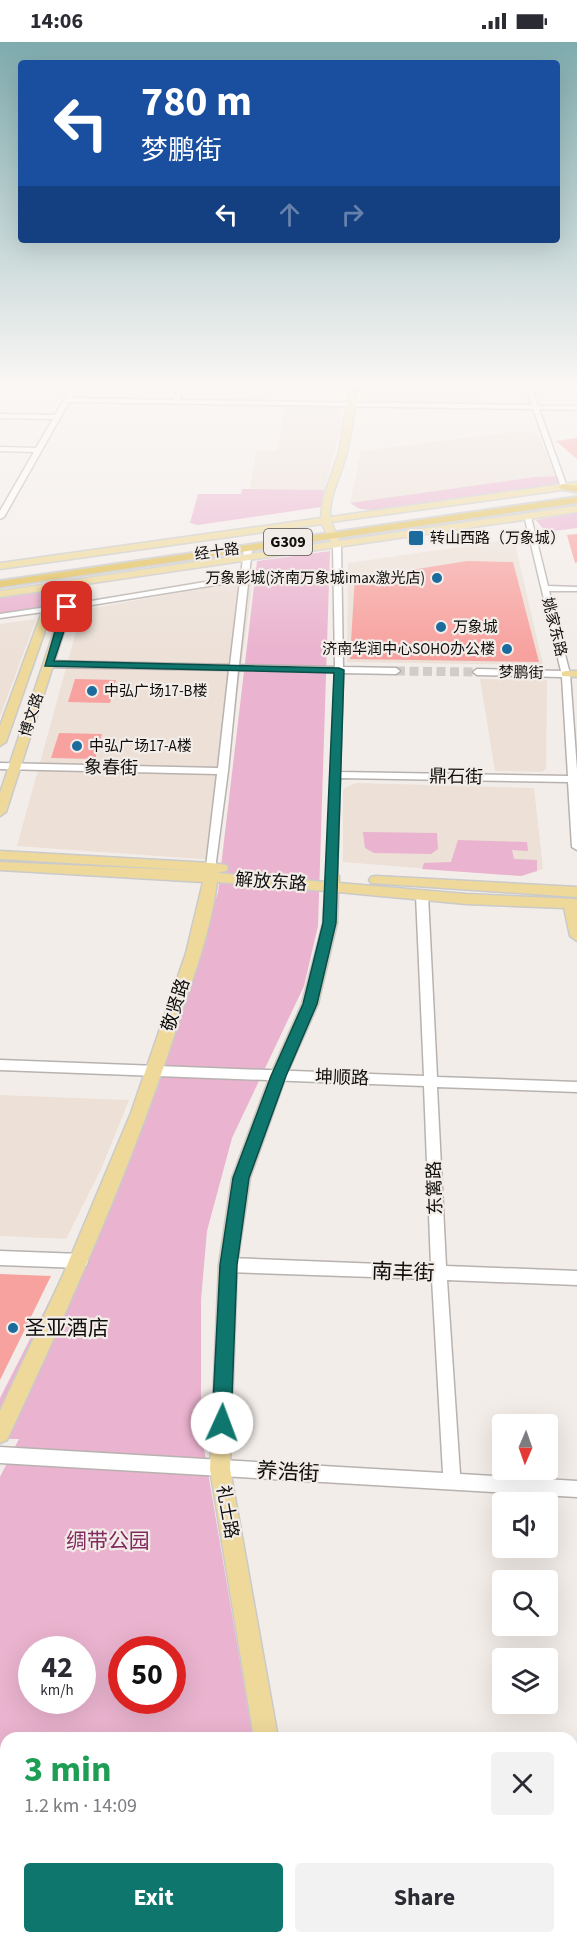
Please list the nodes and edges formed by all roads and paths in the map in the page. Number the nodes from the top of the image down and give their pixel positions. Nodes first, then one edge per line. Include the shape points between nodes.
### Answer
1 (25, 475) edge
2 (335, 475) edge
3 (341, 475) edge
4 (559, 475) edge
5 (564, 487) junction
6 (577, 489) edge
7 (577, 500) edge
8 (335, 504) junction
9 (577, 509) edge
10 (364, 514) junction
11 (0, 517) edge
12 (527, 517) junction
13 (335, 531) junction
14 (248, 553) junction
15 (0, 566) edge
16 (0, 575) edge
17 (245, 578) junction
18 (75, 583) junction
19 (0, 584) edge
20 (56, 586) junction
21 (544, 588) junction
22 (577, 589) edge
23 (0, 594) edge
24 (67, 607) junction
25 (47, 609) junction
26 (0, 616) edge
27 (48, 664) junction
28 (234, 669) junction
29 (339, 670) junction
30 (396, 671) tunnel mouth
31 (477, 672) tunnel mouth
32 (571, 674) edge
33 (0, 742) edge
34 (0, 766) edge
35 (15, 766) junction
36 (222, 771) junction
37 (336, 775) junction
38 (575, 779) edge
39 (0, 812) edge
40 (577, 847) edge
41 (0, 855) edge
42 (0, 866) edge
43 (211, 872) junction
44 (332, 881) junction
45 (422, 894) junction
46 (575, 899) edge
47 (577, 936) edge
48 (0, 1065) edge
49 (156, 1071) junction
50 (279, 1076) junction
51 (431, 1081) junction
52 (577, 1087) edge
53 (0, 1258) edge
54 (81, 1261) junction
55 (228, 1265) junction
56 (439, 1273) junction
57 (577, 1278) edge
58 (0, 1433) edge
59 (0, 1455) edge
60 (220, 1468) junction
61 (452, 1482) junction
62 (577, 1489) edge
63 (265, 1732) edge

1 - 11 street
2 - 13 main road via 329,491
3 - 8 main road
4 - 5 street
5 - 6 highway
5 - 10 main road, 经十路
6 - 13 highway, 经十路 / G309
7 - 13 highway, 经十路 / G309
8 - 10 main road via 344,513
8 - 13 main road
9 - 12 main road
10 - 13 main road, 经十路
12 - 13 main road
12 - 21 street, 姚家东路
13 - 14 highway, 经十路 / G309
13 - 15 main road, 经十路
13 - 16 highway, 经十路 / G309
13 - 29 street, 礼士路
14 - 17 street, 敬贤路
14 - 18 main road, 经十路
14 - 19 highway, 经十路 / G309
17 - 24 street
17 - 28 street, 敬贤路
18 - 20 main road, 经十路
18 - 24 main road, 博文路
20 - 23 main road, 经十路
20 - 25 main road, 博文路
21 - 22 street
21 - 32 street, 姚家东路
24 - 27 main road, 博文路
25 - 26 street
25 - 33 main road, 博文路
27 - 28 street
27 - 35 main road, 博文路
28 - 29 street
28 - 36 street, 敬贤路
29 - 30 street
29 - 37 street, 礼士路
31 - 32 street, 梦鹏街
32 - 38 street, 姚家东路
34 - 35 street, 象春街
35 - 36 street, 象春街
35 - 39 main road, 博文路
36 - 43 street, 敬贤路
37 - 38 street, 鼎石街
37 - 44 street, 礼士路
38 - 40 street, 姚家东路
41 - 43 main road, 解放东路
42 - 43 main road, 解放东路
43 - 44 main road, 解放东路
43 - 49 main road, 敬贤路 via 208,902
44 - 45 main road, 解放东路
44 - 46 main road, 解放东路
44 - 50 main road, 礼士路 via 330,923 310,1004
45 - 46 main road, 解放东路
45 - 51 street, 东篱路
46 - 47 main road
48 - 49 street, 坤顺路
49 - 50 street, 坤顺路
49 - 54 main road, 敬贤路
50 - 51 street, 坤顺路
50 - 55 main road, 礼士路 via 241,1178
51 - 52 street, 坤顺路
51 - 56 street, 东篱路
53 - 54 street
54 - 58 main road, 敬贤路
55 - 56 street, 南丰街
55 - 60 main road, 礼士路
56 - 57 street, 南丰街
56 - 61 street, 东篱路
59 - 60 street, 养浩街
60 - 61 street, 养浩街
60 - 63 main road, 礼士路
61 - 62 street, 养浩街

